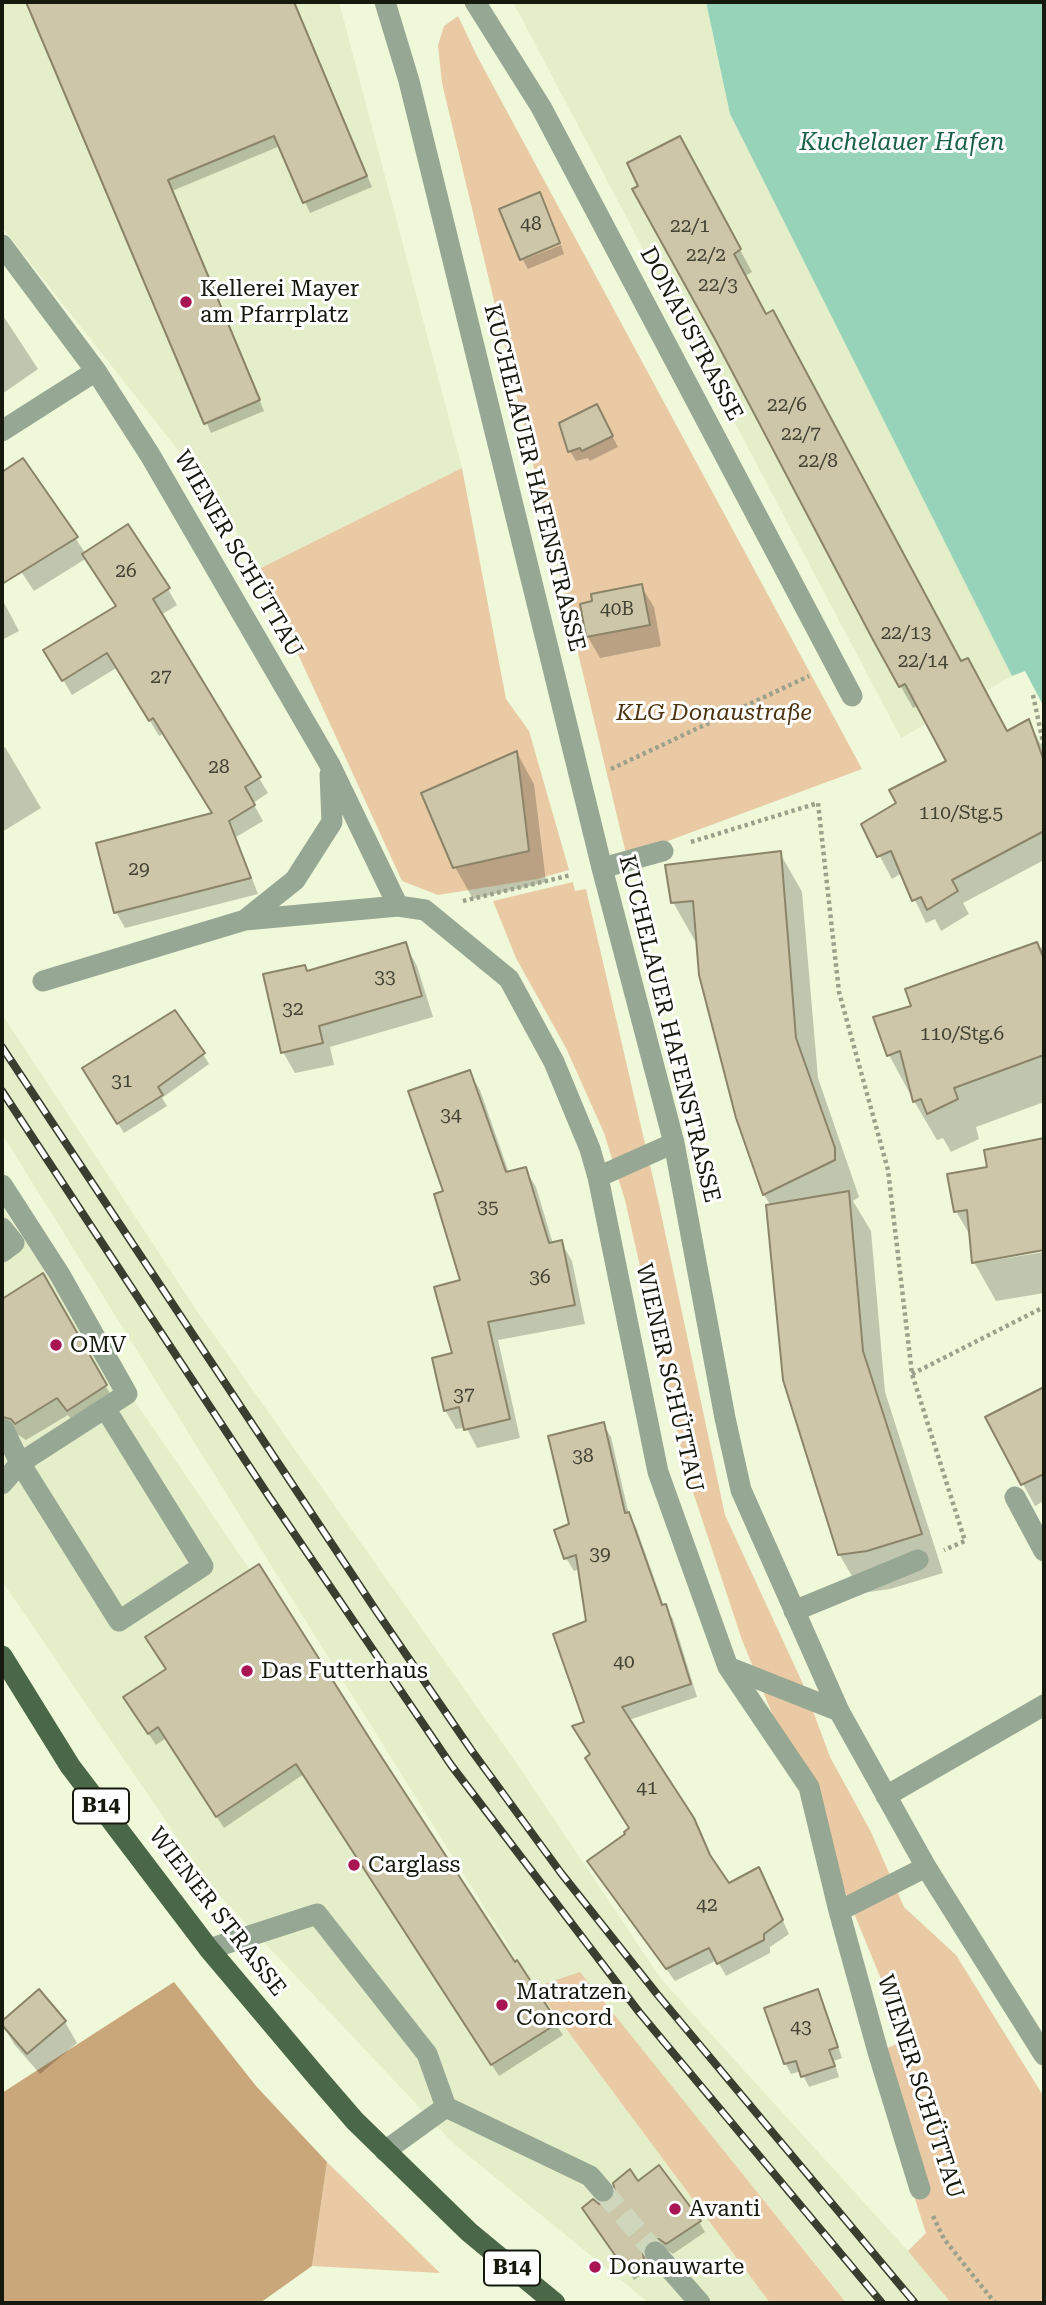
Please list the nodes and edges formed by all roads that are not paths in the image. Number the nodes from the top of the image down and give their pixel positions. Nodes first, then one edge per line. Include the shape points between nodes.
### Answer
1 (385, 2) edge
2 (475, 2) edge
3 (2, 244) edge
4 (96, 371) junction
5 (2, 431) edge
6 (852, 696) dead end
7 (330, 765) junction
8 (663, 851) road end
9 (603, 868) junction
10 (398, 906) junction
11 (245, 920) junction
12 (43, 981) dead end
13 (674, 1143) junction
14 (598, 1177) junction
15 (2, 1185) edge
16 (2, 1228) edge
17 (2, 1252) edge
18 (105, 1408) junction
19 (4, 1430) dead end
20 (20, 1463) junction
21 (2, 1483) edge
22 (1014, 1497) dead end
23 (1044, 1551) edge
24 (918, 1560) road end
25 (794, 1611) junction
26 (2, 1657) edge
27 (728, 1667) junction
28 (1044, 1705) edge
29 (839, 1711) junction
30 (886, 1796) junction
31 (926, 1867) junction
32 (839, 1911) junction
33 (209, 1949) junction
34 (1044, 2055) edge
35 (446, 2107) junction
36 (385, 2151) junction
37 (920, 2189) road end
38 (603, 2191) tunnel mouth
39 (655, 2252) tunnel mouth
40 (555, 2303) edge
41 (700, 2303) edge

1 - 9 street, KUCHELAUER HAFENSTRASSE via 409,81
2 - 6 street, DONAUSTRASSE via 541,107
3 - 4 street, WIENER SCHÜTTAU
4 - 5 street
4 - 7 street, WIENER SCHÜTTAU via 150,455
7 - 10 street, WIENER SCHÜTTAU
7 - 11 street, WIENER SCHÜTTAU via 332,821 295,880
8 - 9 street
9 - 13 street, KUCHELAUER HAFENSTRASSE
10 - 11 street, WIENER SCHÜTTAU
10 - 14 street, WIENER SCHÜTTAU via 425,910 509,979 555,1062
11 - 12 street, WIENER SCHÜTTAU
13 - 14 street
13 - 25 street, KUCHELAUER HAFENSTRASSE via 741,1490
14 - 27 street, WIENER SCHÜTTAU via 658,1472
15 - 18 street via 60,1275 127,1394
16 - 17 street via 14,1243
18 - 20 street
18 - 20 street via 203,1566 130,1614 119,1621
19 - 20 street
20 - 21 street
22 - 23 street
24 - 25 street
25 - 29 street, KUCHELAUER HAFENSTRASSE
26 - 33 main road, WIENER STRASSE / B14 via 71,1766
27 - 29 street
27 - 32 street, WIENER SCHÜTTAU via 809,1787
28 - 30 street
29 - 30 street, KUCHELAUER HAFENSTRASSE
30 - 31 street, KUCHELAUER HAFENSTRASSE
31 - 32 street
31 - 34 street, KUCHELAUER HAFENSTRASSE
32 - 37 street, WIENER SCHÜTTAU
33 - 35 street via 317,1914 427,2054
33 - 36 main road, WIENER STRASSE / B14
35 - 36 street
35 - 38 street via 590,2176
36 - 40 main road, B14 via 470,2232
39 - 41 street

